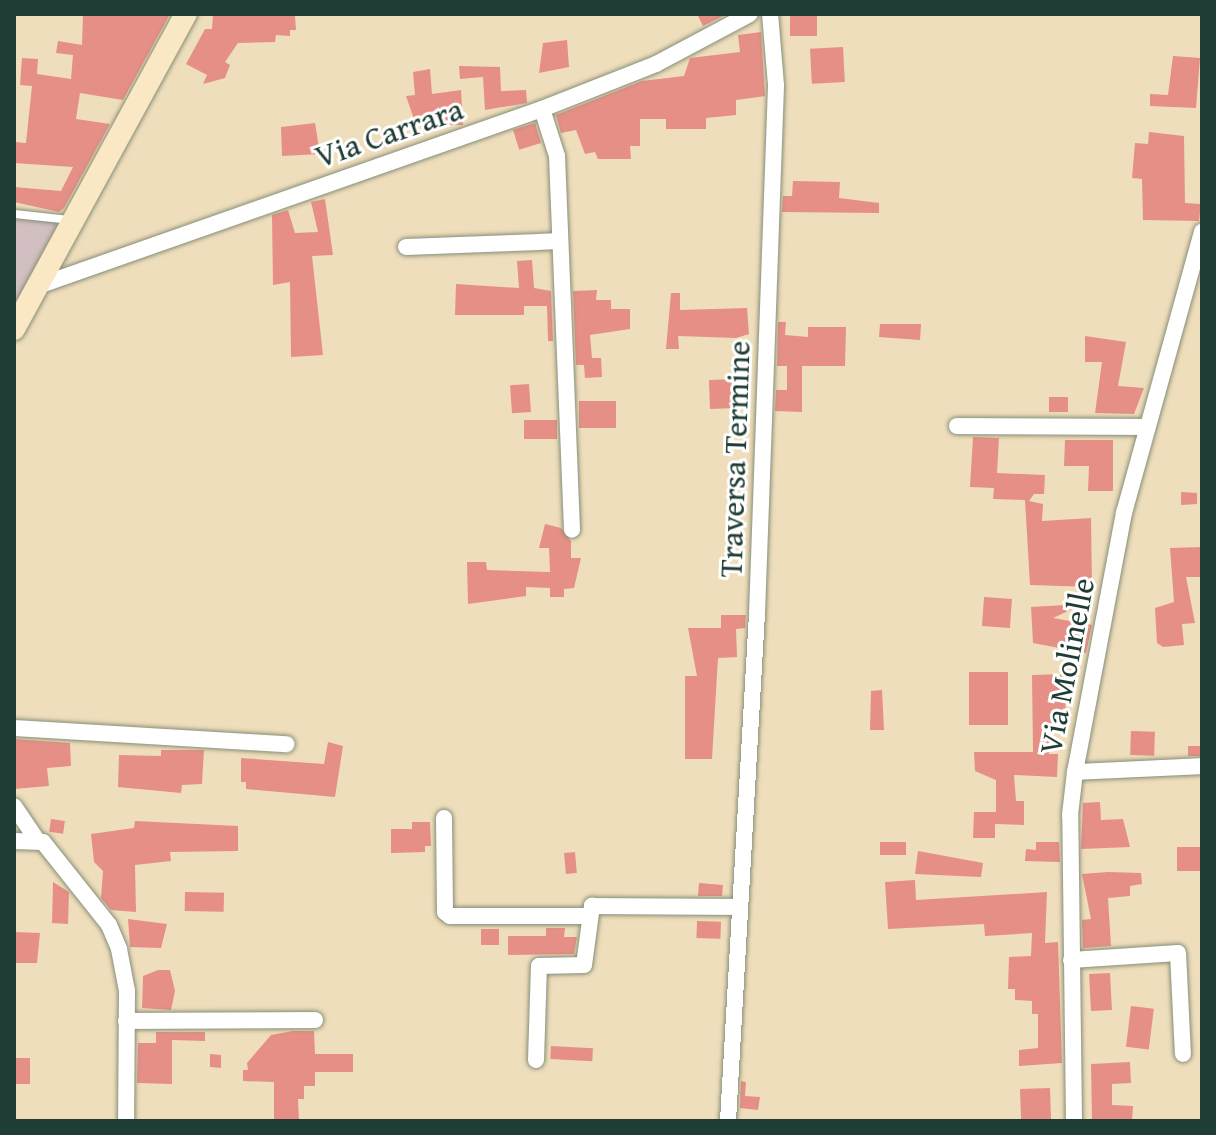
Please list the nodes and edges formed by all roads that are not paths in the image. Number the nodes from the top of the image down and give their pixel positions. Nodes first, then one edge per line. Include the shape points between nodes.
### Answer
1 (186, 14) edge
2 (750, 14) edge
3 (770, 14) edge
4 (542, 109) junction
5 (14, 214) edge
6 (71, 220) junction
7 (1202, 232) edge
8 (560, 241) junction
9 (406, 247) dead end
10 (38, 286) junction
11 (14, 329) edge
12 (957, 426) dead end
13 (1146, 427) junction
14 (572, 530) dead end
15 (14, 728) edge
16 (287, 744) dead end
17 (1202, 766) edge
18 (1075, 772) junction
19 (14, 806) edge
20 (444, 818) dead end
21 (37, 840) junction
22 (14, 841) edge
23 (740, 907) junction
24 (588, 916) junction
25 (1071, 960) junction
26 (315, 1020) dead end
27 (126, 1021) junction
28 (1183, 1054) dead end
29 (536, 1060) dead end
30 (126, 1121) edge
31 (728, 1121) edge
32 (1074, 1121) edge

1 - 6 street
2 - 4 street, Via Carrara via 656,64
3 - 23 street, Traversa Termine via 776,85 757,614
4 - 8 street via 557,156
4 - 10 street, Via Carrara
5 - 6 lane
6 - 10 street
7 - 13 street, Via Molinelle
8 - 9 street
8 - 14 street
10 - 11 street
12 - 13 street
13 - 18 street, Via Molinelle
15 - 16 street
17 - 18 street
18 - 25 street, Via Molinelle
19 - 21 street
20 - 24 street via 450,916
21 - 22 street
21 - 27 street via 58,858 109,925 127,991
23 - 24 street via 592,906
23 - 31 street, Traversa Termine
24 - 29 street via 584,965 539,966
25 - 28 street via 1178,953
25 - 32 street, Via Molinelle
26 - 27 street
27 - 30 street

